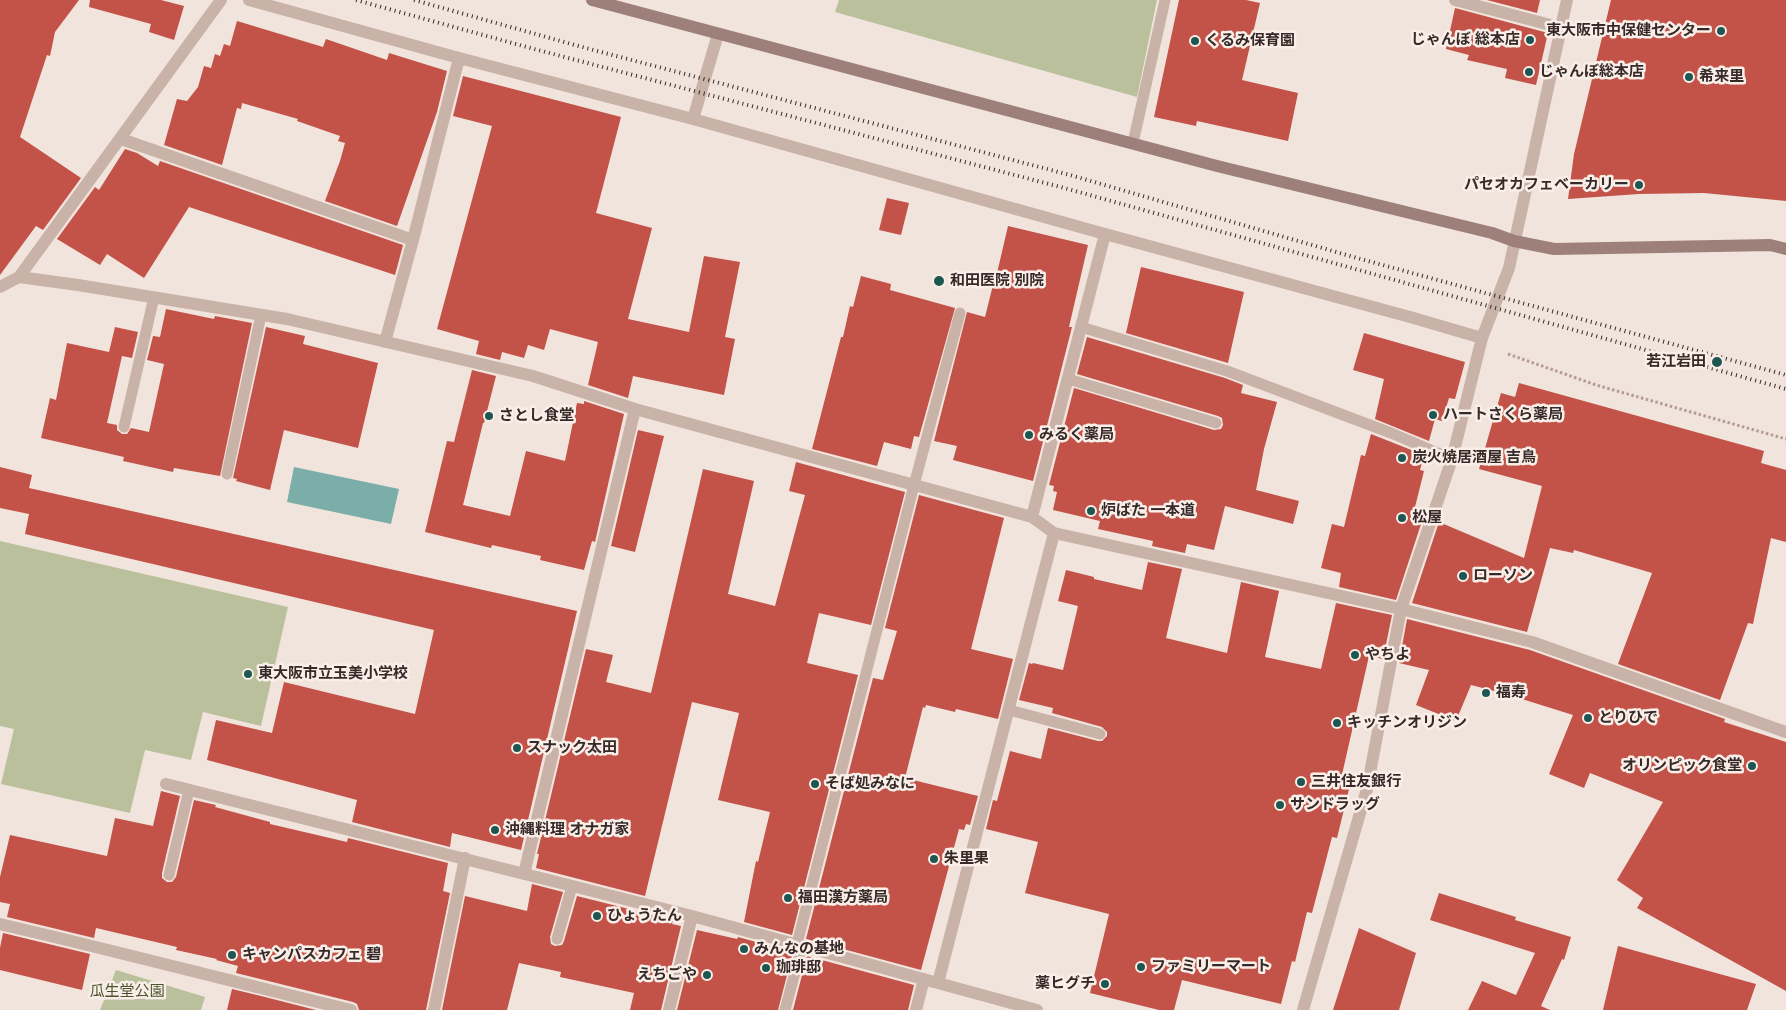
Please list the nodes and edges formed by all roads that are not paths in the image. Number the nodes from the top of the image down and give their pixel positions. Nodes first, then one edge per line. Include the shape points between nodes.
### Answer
1 (221, 0) edge
2 (248, 0) edge
3 (592, 0) edge
4 (1165, 0) edge
5 (1455, 0) edge
6 (1567, 0) edge
7 (1562, 28) junction
8 (718, 34) junction
9 (459, 58) junction
10 (694, 119) junction
11 (121, 139) junction
12 (1133, 143) junction
13 (1105, 234) junction
14 (413, 240) junction
15 (1514, 241) junction
16 (1786, 249) edge
17 (19, 278) junction
18 (0, 287) edge
19 (154, 297) junction
20 (960, 313) dead end
21 (261, 315) junction
22 (1082, 327) junction
23 (1482, 338) junction
24 (385, 342) junction
25 (1068, 379) junction
26 (635, 410) junction
27 (1216, 423) dead end
28 (124, 427) dead end
29 (1452, 459) junction
30 (227, 474) dead end
31 (914, 485) junction
32 (1032, 517) junction
33 (1054, 533) junction
34 (1401, 609) junction
35 (1009, 710) junction
36 (1786, 732) edge
37 (1100, 734) dead end
38 (166, 784) dead end
39 (189, 790) junction
40 (465, 858) junction
41 (524, 874) junction
42 (169, 875) dead end
43 (572, 886) junction
44 (692, 916) junction
45 (0, 924) edge
46 (558, 939) dead end
47 (800, 945) junction
48 (924, 980) junction
49 (938, 983) junction
50 (350, 1010) edge
51 (434, 1010) edge
52 (669, 1010) edge
53 (785, 1010) edge
54 (916, 1010) edge
55 (1037, 1010) edge
56 (1304, 1010) edge

1 - 11 street
2 - 9 street
3 - 8 street
4 - 12 lane
5 - 7 street
6 - 7 street
7 - 15 street
8 - 10 street
8 - 12 street
9 - 10 street
9 - 14 street
10 - 13 street
11 - 14 street
11 - 17 street
12 - 15 street
13 - 22 street
13 - 23 street
14 - 24 street
15 - 16 street via 1554,249 1770,245
15 - 23 street via 1509,268
17 - 18 street
17 - 19 street
19 - 21 street
19 - 28 lane
20 - 31 lane
21 - 24 street
21 - 30 lane
22 - 25 street
22 - 29 lane via 1227,371
23 - 29 street
24 - 26 street via 533,376
25 - 27 lane
25 - 32 street
26 - 31 street
26 - 41 street
29 - 34 street
31 - 32 street
31 - 47 lane
32 - 33 street
33 - 34 street
33 - 35 street
34 - 36 street via 1532,642
34 - 56 street via 1367,789
35 - 37 lane
35 - 49 street
38 - 39 street
39 - 40 street
39 - 42 lane
40 - 41 street
40 - 51 street
41 - 43 street
43 - 44 street
43 - 46 lane
44 - 47 street
44 - 52 street
45 - 50 street
47 - 48 street
47 - 53 lane
48 - 49 street
48 - 54 street
49 - 55 street

